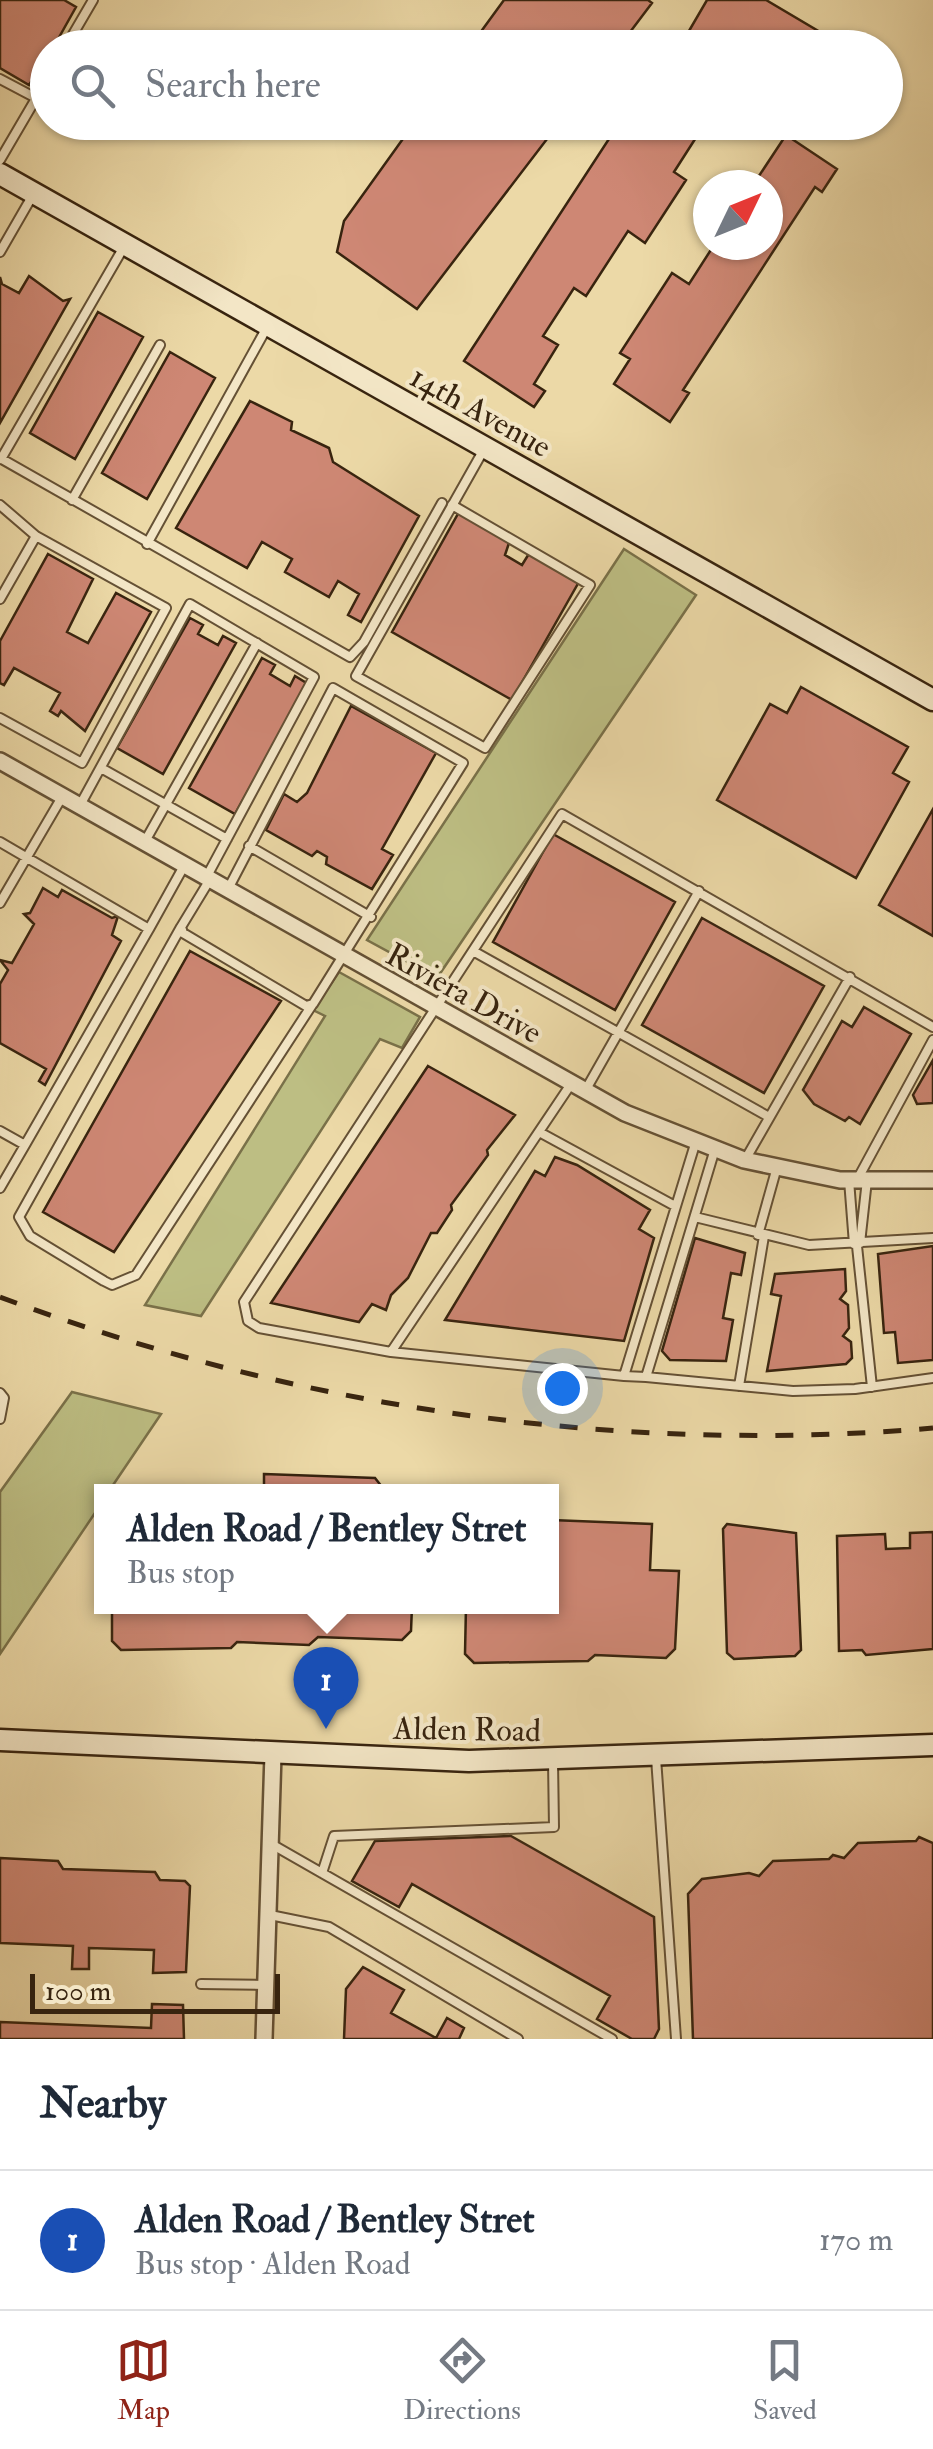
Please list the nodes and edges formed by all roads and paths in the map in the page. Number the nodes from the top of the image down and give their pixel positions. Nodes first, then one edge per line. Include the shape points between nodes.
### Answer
1 (90, 1) edge
2 (75, 30) edge
3 (0, 79) edge
4 (30, 95) edge
5 (30, 108) edge
6 (0, 160) edge
7 (0, 174) edge
8 (34, 194) junction
9 (125, 244) junction
10 (0, 252) edge
11 (268, 325) junction
12 (160, 345) dead end
13 (486, 448) junction
14 (1, 459) edge
15 (72, 500) junction
16 (447, 504) junction
17 (0, 505) edge
18 (36, 536) junction
19 (147, 544) junction
20 (0, 598) edge
21 (257, 643) junction
22 (933, 700) edge
23 (0, 718) edge
24 (0, 762) edge
25 (101, 768) junction
26 (62, 797) junction
27 (166, 806) junction
28 (79, 807) junction
29 (227, 839) junction
30 (0, 842) edge
31 (144, 844) junction
32 (248, 846) junction
33 (27, 857) junction
34 (184, 866) junction
35 (207, 880) junction
36 (699, 890) junction
37 (226, 891) junction
38 (0, 903) edge
39 (371, 917) junction
40 (181, 927) junction
41 (148, 929) junction
42 (473, 951) junction
43 (343, 957) junction
44 (850, 977) junction
45 (312, 1004) junction
46 (435, 1010) junction
47 (933, 1027) edge
48 (618, 1033) junction
49 (933, 1040) edge
50 (578, 1088) junction
51 (769, 1118) junction
52 (0, 1131) edge
53 (541, 1134) junction
54 (696, 1141) junction
55 (25, 1146) junction
56 (715, 1149) junction
57 (744, 1160) junction
58 (777, 1167) junction
59 (858, 1180) junction
60 (933, 1180) edge
61 (0, 1188) edge
62 (675, 1206) junction
63 (695, 1217) junction
64 (761, 1236) junction
65 (933, 1238) edge
66 (857, 1244) junction
67 (391, 1352) junction
68 (624, 1376) junction
69 (646, 1377) junction
70 (933, 1378) edge
71 (739, 1386) junction
72 (872, 1387) junction
73 (0, 1394) edge
74 (0, 1420) edge
75 (0, 1740) edge
76 (933, 1745) edge
77 (273, 1754) junction
78 (656, 1758) junction
79 (553, 1760) junction
80 (270, 1844) junction
81 (322, 1874) junction
82 (268, 1915) junction
83 (201, 1984) dead end
84 (266, 1985) junction
85 (264, 2039) edge
86 (518, 2039) edge
87 (612, 2039) edge
88 (676, 2039) edge

1 - 2 lane
3 - 4 lane
5 - 6 lane
7 - 8 main road, 14th Avenue
8 - 9 main road, 14th Avenue
8 - 10 lane
9 - 11 main road, 14th Avenue
9 - 14 lane
11 - 13 main road, 14th Avenue
11 - 19 lane
12 - 15 lane
13 - 16 lane
13 - 22 main road, 14th Avenue
14 - 15 lane
15 - 19 lane
16 - 16 lane via 356,676 485,748 590,584
16 - 19 lane via 350,657
17 - 18 lane
18 - 20 lane
18 - 23 lane via 166,608 82,764
21 - 25 lane via 190,604
21 - 27 lane
21 - 29 lane via 314,677
24 - 26 street, Riviera Drive
25 - 27 lane
25 - 28 lane
26 - 28 street, Riviera Drive
26 - 33 lane
27 - 29 lane
27 - 31 lane
28 - 31 street, Riviera Drive
29 - 35 lane
30 - 33 lane
31 - 34 street, Riviera Drive
32 - 37 lane
32 - 39 lane
32 - 39 lane via 333,688 463,763
33 - 38 lane
33 - 41 lane
34 - 35 street, Riviera Drive
34 - 41 lane
35 - 37 street, Riviera Drive
35 - 40 lane
36 - 42 lane via 562,814
36 - 44 lane
36 - 48 lane
37 - 43 street, Riviera Drive
39 - 43 lane
40 - 45 lane via 188,939
40 - 45 lane via 19,1217 30,1236 104,1281 112,1285 136,1275
41 - 55 lane
42 - 46 lane
42 - 48 lane
43 - 45 lane
43 - 46 street, Riviera Drive
44 - 47 lane
44 - 51 lane
46 - 50 street, Riviera Drive
46 - 67 lane via 244,1302 243,1312 258,1328
48 - 50 lane
48 - 51 lane
49 - 59 lane
50 - 53 lane
50 - 54 street, Riviera Drive
51 - 57 lane
52 - 55 lane
53 - 62 lane
53 - 67 lane
54 - 56 street, Riviera Drive
54 - 62 lane
55 - 61 lane
56 - 57 street, Riviera Drive
56 - 63 lane
57 - 58 street, Riviera Drive
58 - 59 street, Riviera Drive
58 - 64 lane
59 - 60 street, Riviera Drive
59 - 66 lane
59 - 66 lane
62 - 68 lane
63 - 64 lane
63 - 69 lane
64 - 66 lane
64 - 71 lane
65 - 66 lane
66 - 72 lane
67 - 68 lane
68 - 69 lane
69 - 71 lane
70 - 72 lane
71 - 72 lane
73 - 74 lane
75 - 77 main road, Alden Road
76 - 78 main road, Alden Road
77 - 79 main road, Alden Road
77 - 80 street
78 - 79 main road, Alden Road
78 - 88 lane
79 - 81 lane via 554,1827 334,1836
80 - 81 lane
80 - 82 street
81 - 87 lane
82 - 84 street
82 - 86 lane via 330,1927
83 - 84 lane
84 - 85 street

